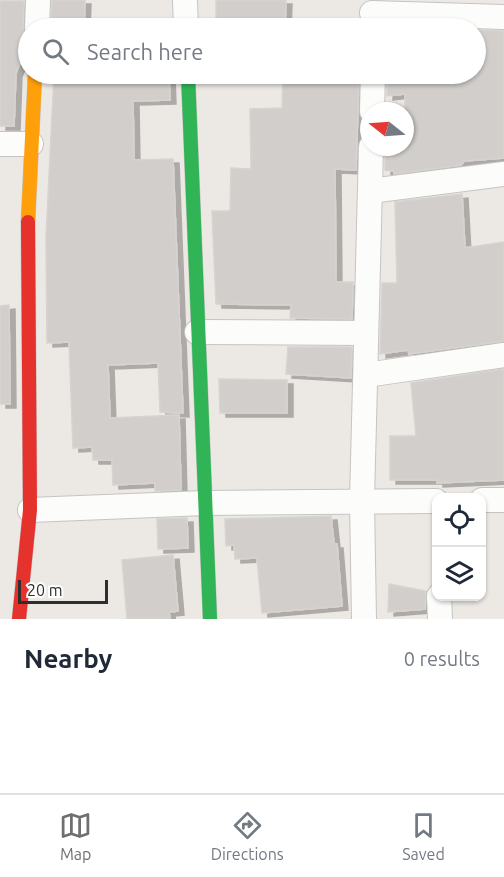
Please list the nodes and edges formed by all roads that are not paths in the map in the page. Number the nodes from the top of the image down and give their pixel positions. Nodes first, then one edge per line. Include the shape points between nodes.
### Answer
1 (38, 0) edge
2 (185, 0) edge
3 (372, 14) edge
4 (504, 17) edge
5 (37, 18) edge
6 (186, 18) edge
7 (35, 84) edge
8 (188, 84) edge
9 (372, 84) edge
10 (372, 102) edge
11 (0, 144) edge
12 (32, 144) junction
13 (371, 156) edge
14 (504, 174) edge
15 (369, 191) junction
16 (197, 332) junction
17 (366, 333) junction
18 (504, 355) edge
19 (366, 375) junction
20 (486, 500) edge
21 (504, 500) edge
22 (362, 501) junction
23 (432, 501) edge
24 (205, 503) junction
25 (30, 510) junction
26 (439, 601) edge
27 (19, 619) edge
28 (210, 619) edge
29 (364, 619) edge
30 (440, 619) edge

1 - 5 street
2 - 6 street
3 - 4 street
7 - 12 street
8 - 16 street
9 - 10 street
11 - 12 street
12 - 25 street via 27,238
13 - 15 street
14 - 15 street
15 - 17 street
16 - 17 street
16 - 24 street
17 - 19 street
18 - 19 street
19 - 22 street
20 - 21 street
22 - 23 street
22 - 24 street
22 - 29 street
24 - 25 street
24 - 28 street
25 - 27 street
26 - 30 street

